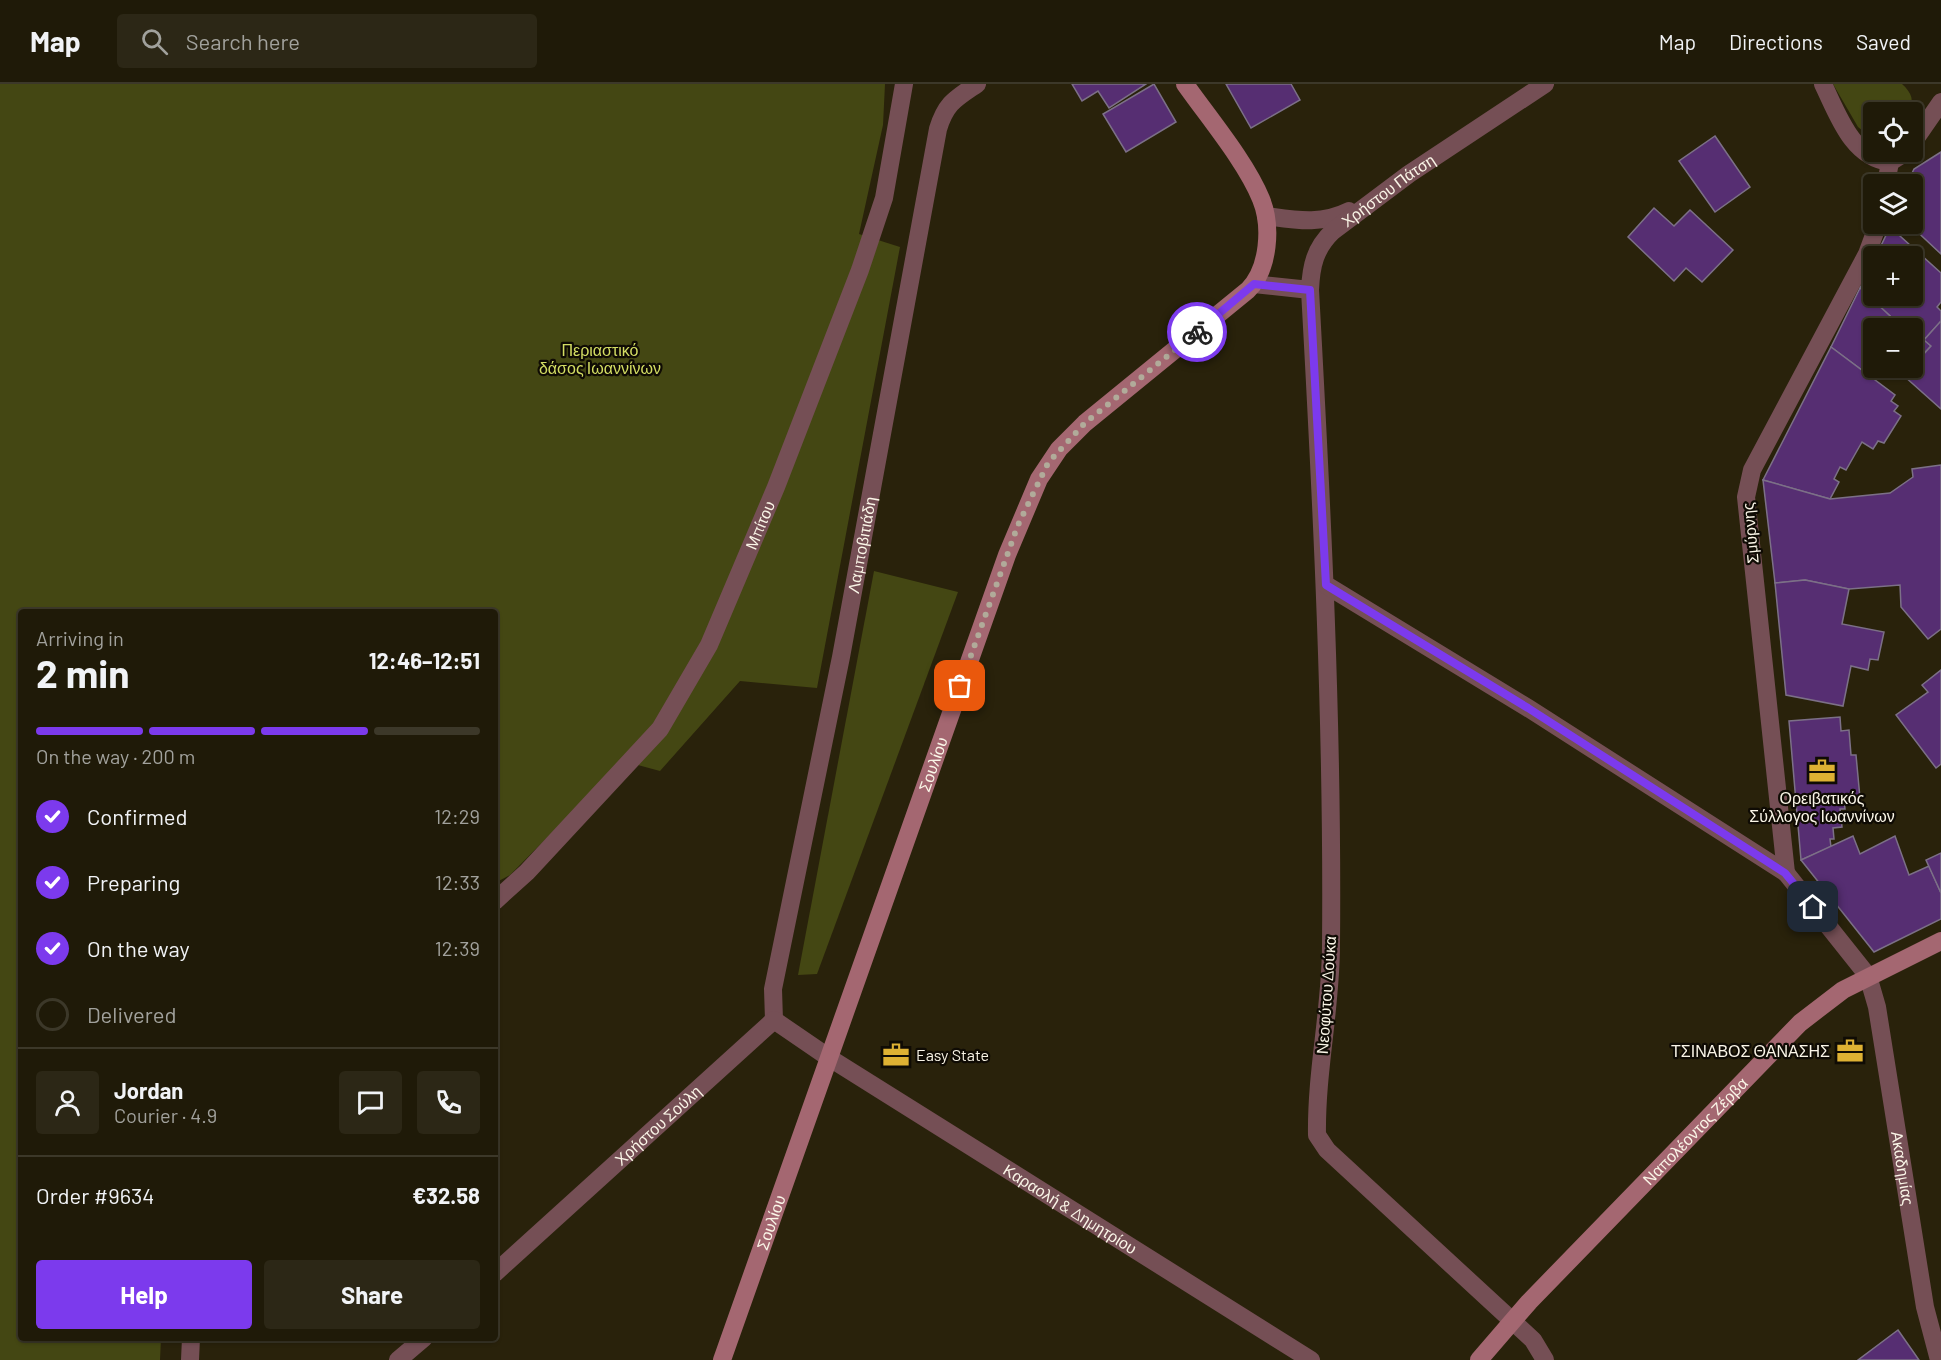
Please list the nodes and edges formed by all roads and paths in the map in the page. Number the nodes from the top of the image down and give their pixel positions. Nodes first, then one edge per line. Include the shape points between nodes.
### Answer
1 (904, 84) edge
2 (977, 84) edge
3 (1185, 84) edge
4 (1545, 84) edge
5 (1823, 84) edge
6 (1941, 102) edge
7 (1923, 128) edge
8 (1863, 151) edge
9 (1890, 162) edge
10 (1409, 174) junction
11 (1888, 174) edge
12 (1266, 216) junction
13 (1874, 234) edge
14 (1254, 284) junction
15 (1310, 290) junction
16 (1326, 585) junction
17 (1785, 873) junction
18 (498, 898) edge
19 (1941, 941) edge
20 (1868, 976) junction
21 (774, 1020) junction
22 (828, 1057) junction
23 (498, 1270) edge
24 (1511, 1322) junction
25 (191, 1341) edge
26 (419, 1347) edge
27 (190, 1360) edge
28 (398, 1360) edge
29 (722, 1360) edge
30 (1311, 1360) edge
31 (1479, 1360) edge
32 (1545, 1360) edge
33 (1939, 1360) edge

1 - 18 street, Μπίτου via 886,188 860,270 785,465 708,645 660,729 527,873
2 - 21 street, Λαμποβιτιάδη via 950,103 938,129 844,645 773,989
3 - 12 main road via 1253,183
4 - 10 street, Χρήστου Πάτση
5 - 8 street
6 - 7 street
9 - 11 street
10 - 12 street via 1331,218 1311,222
10 - 15 street, Χρήστου Πάτση via 1328,236 1314,259
12 - 14 main road via 1266,250
13 - 17 street, Σμύρνης via 1752,470 1746,497
14 - 15 street
14 - 22 main road, Σουλίου via 1078,429 1039,479 1007,555
15 - 16 street, Νεοφύτου Δούκα
16 - 17 street via 1528,708
16 - 24 street, Νεοφύτου Δούκα via 1331,949 1317,1135 1327,1150
17 - 20 street
19 - 20 main road, Ναπολέοντος Ζέρβα
20 - 24 main road, Ναπολέοντος Ζέρβα via 1800,1023
20 - 33 street, Ακαδημίας via 1877,1007 1925,1307
21 - 22 street
21 - 23 street, Χρήστου Σούλη
22 - 29 main road, Σουλίου
22 - 30 street, Καραολή & Δημητρίου
24 - 31 main road, Ναπολέοντος Ζέρβα
24 - 32 street via 1533,1340
25 - 27 street
26 - 28 street

